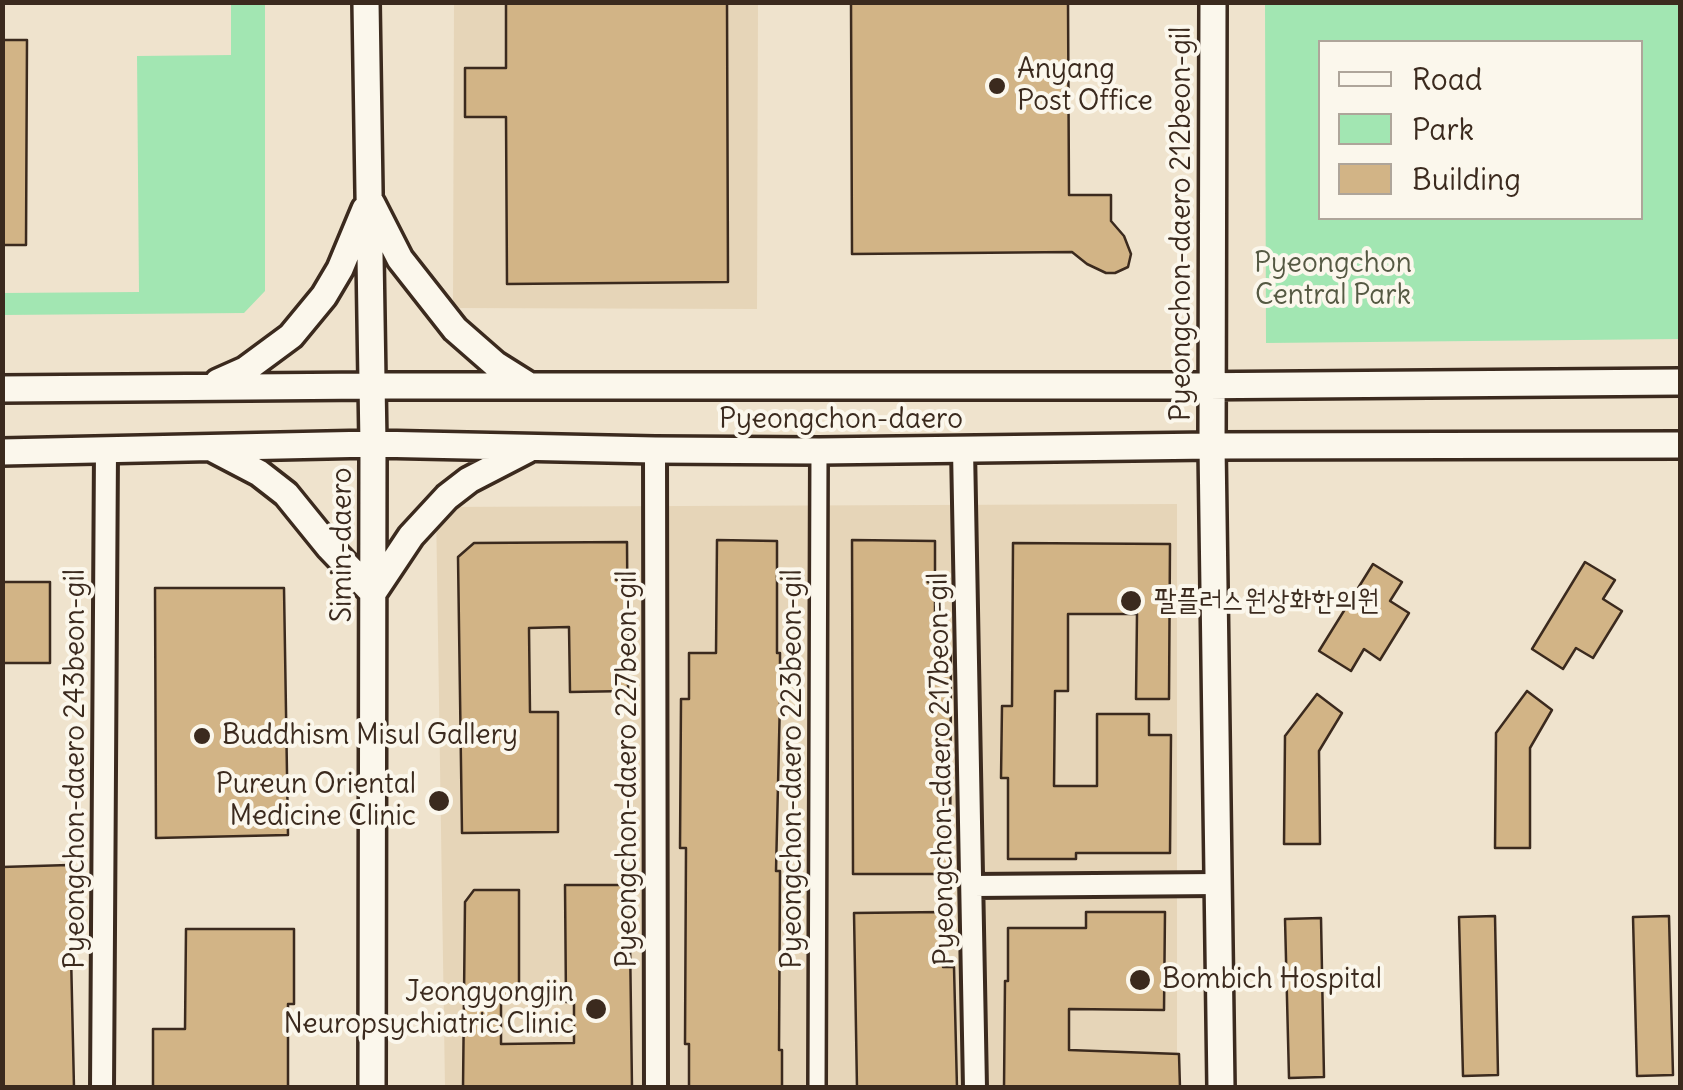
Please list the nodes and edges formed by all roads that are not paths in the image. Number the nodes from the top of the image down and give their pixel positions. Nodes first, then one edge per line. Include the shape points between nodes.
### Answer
1 (366, 2) edge
2 (1213, 2) edge
3 (369, 200) junction
4 (1680, 382) edge
5 (1212, 385) junction
6 (372, 386) junction
7 (530, 386) junction
8 (208, 387) junction
9 (2, 388) edge
10 (373, 444) junction
11 (1680, 445) edge
12 (1212, 446) junction
13 (211, 448) junction
14 (531, 448) junction
15 (106, 450) junction
16 (655, 450) junction
17 (963, 450) junction
18 (819, 451) junction
19 (2, 452) edge
20 (373, 593) junction
21 (1217, 884) junction
22 (973, 886) junction
23 (102, 1088) edge
24 (372, 1088) edge
25 (656, 1088) edge
26 (817, 1088) edge
27 (975, 1088) edge
28 (1221, 1088) edge

1 - 3 street, Simin-daero
2 - 5 street, Pyeongchon-daero 212beon-gil
3 - 6 street, Simin-daero
3 - 7 street via 400,259 455,329
3 - 8 street via 340,269 291,336 246,370
4 - 5 street, Pyeongchon-daero
5 - 7 street, Pyeongchon-daero
5 - 12 street, Pyeongchon-daero 212beon-gil
6 - 7 street, Pyeongchon-daero
6 - 8 street, Pyeongchon-daero
6 - 10 street, Simin-daero
8 - 9 street, Pyeongchon-daero
10 - 13 street, Pyeongchon-daero
10 - 14 street, Pyeongchon-daero
10 - 20 street, Simin-daero
11 - 12 street, Pyeongchon-daero
12 - 17 street, Pyeongchon-daero
12 - 21 street, Pyeongchon-daero 212beon-gil
13 - 15 street, Pyeongchon-daero
13 - 20 street via 260,472 286,494
14 - 16 street, Pyeongchon-daero
14 - 20 street via 447,497
15 - 19 street, Pyeongchon-daero
15 - 23 street, Pyeongchon-daero 243beon-gil
16 - 18 street, Pyeongchon-daero
16 - 25 street, Pyeongchon-daero 227beon-gil
17 - 18 street, Pyeongchon-daero
17 - 22 street, Pyeongchon-daero 217beon-gil
18 - 26 street, Pyeongchon-daero 223beon-gil
20 - 24 street, Simin-daero
21 - 22 street
21 - 28 street, Pyeongchon-daero 212beon-gil
22 - 27 street, Pyeongchon-daero 217beon-gil

